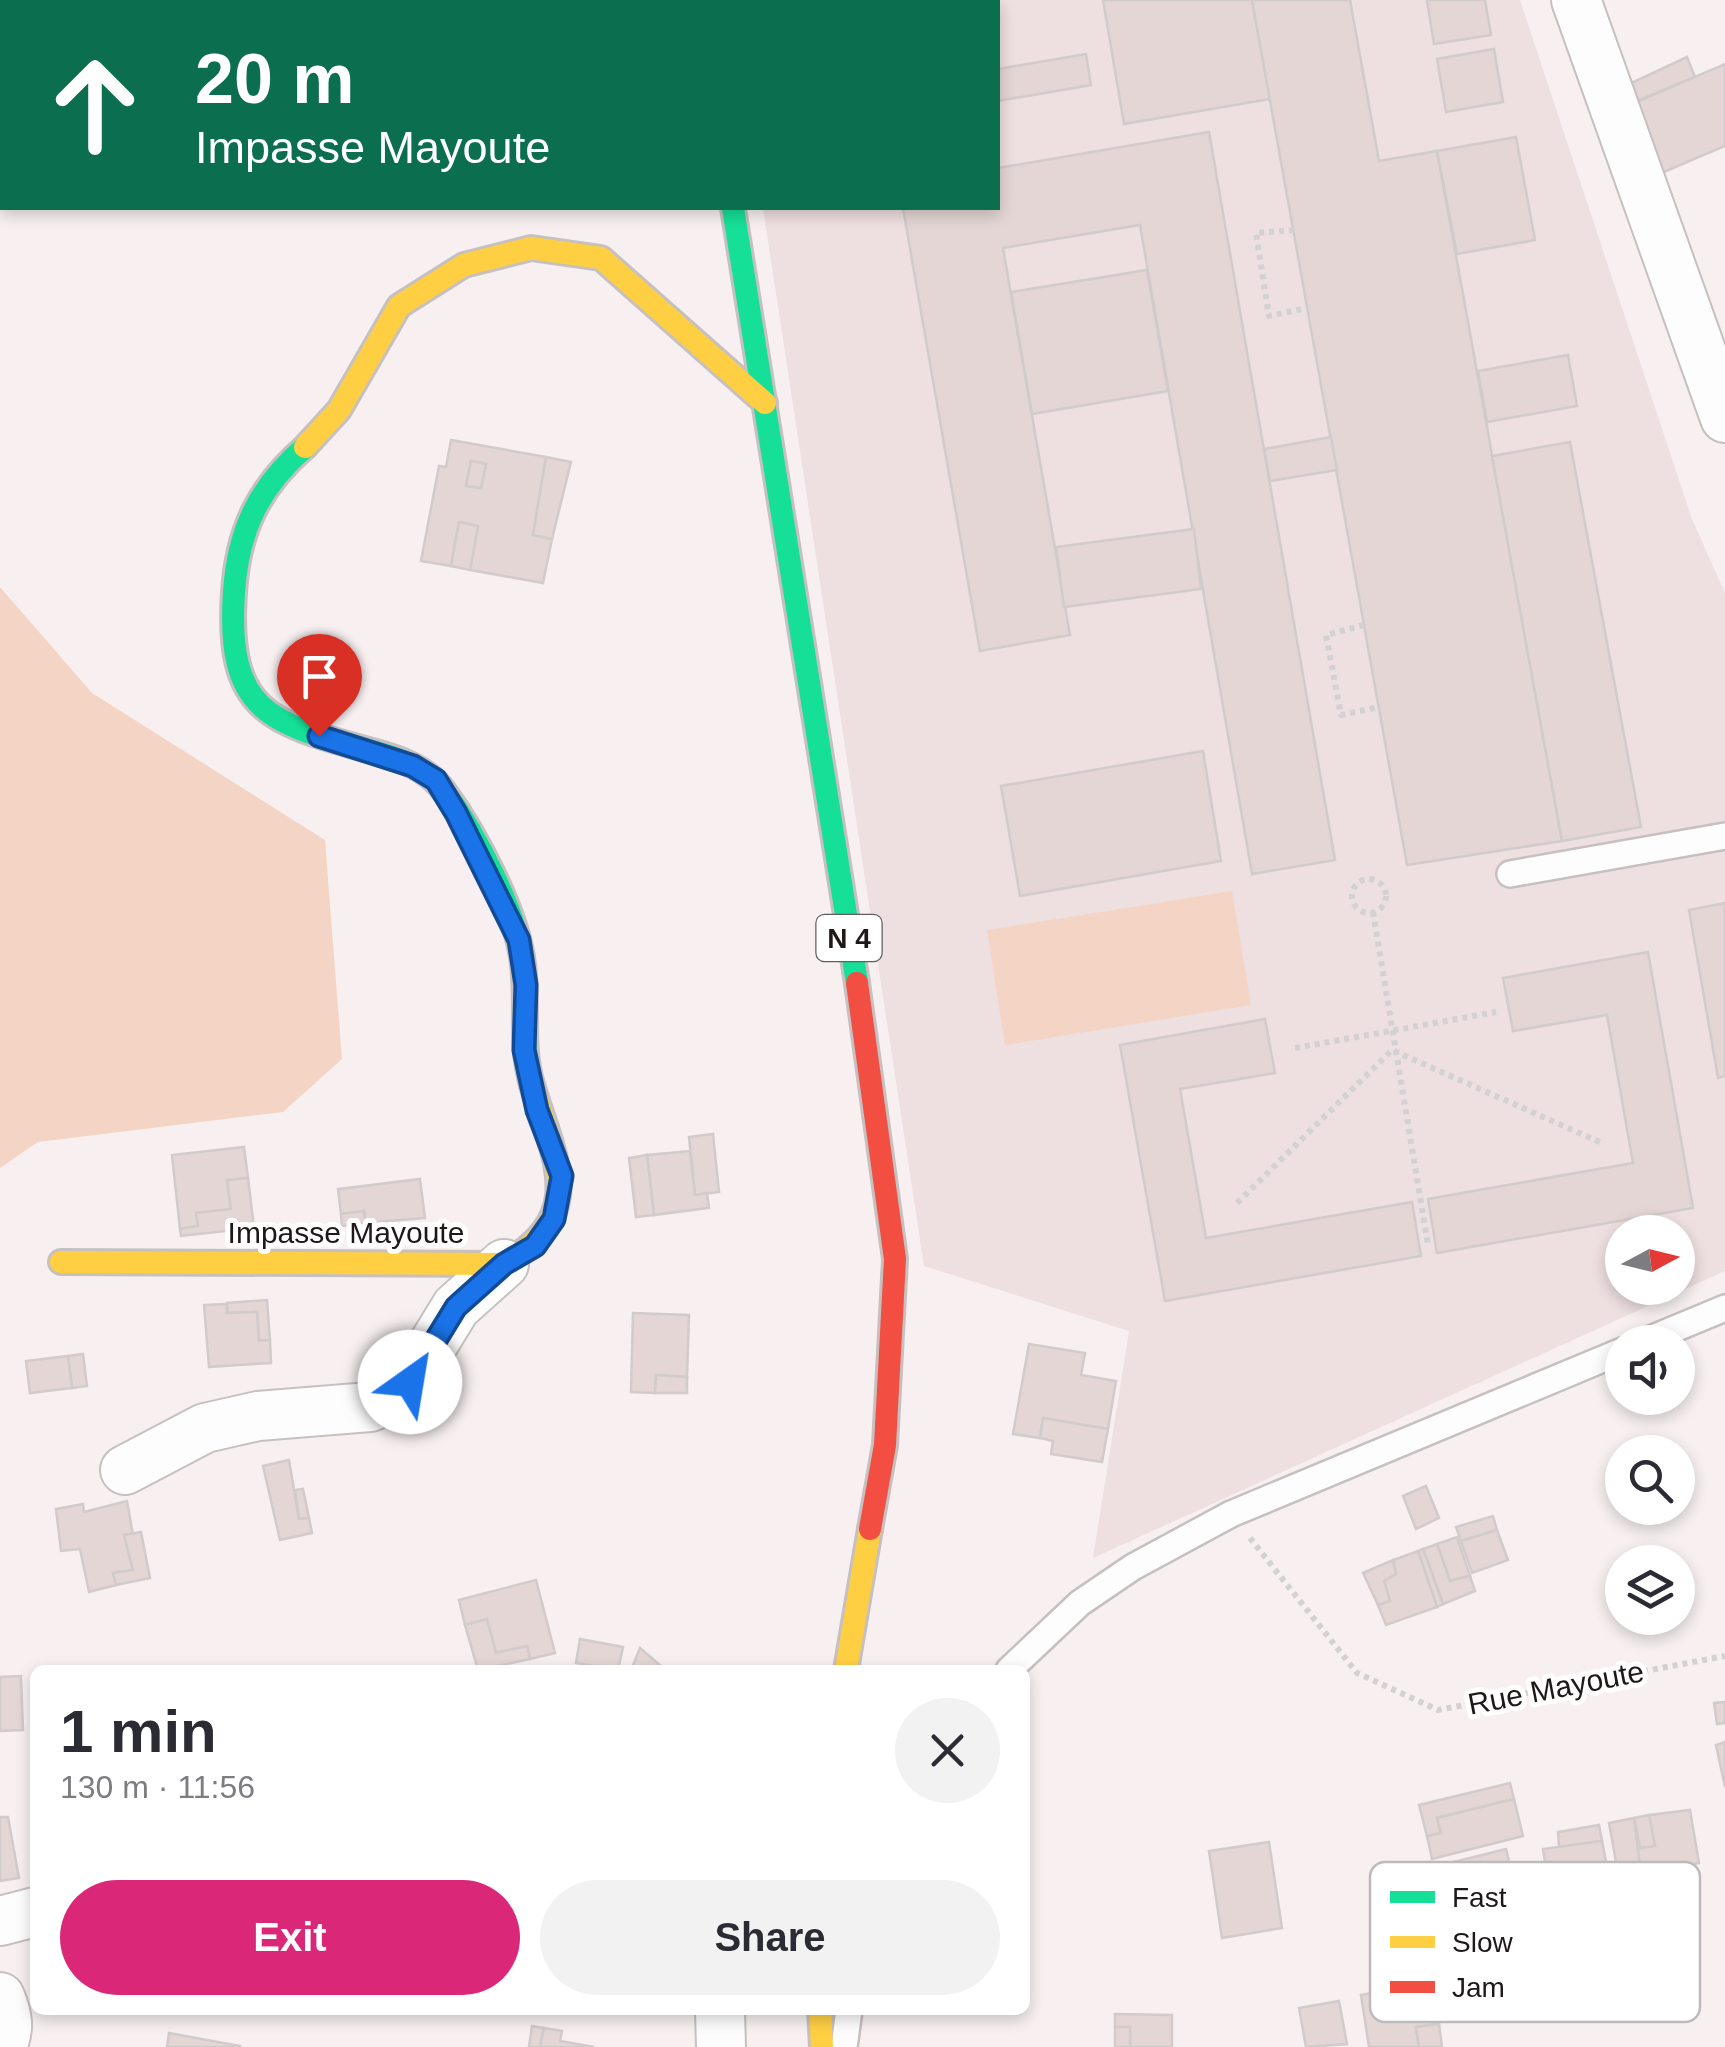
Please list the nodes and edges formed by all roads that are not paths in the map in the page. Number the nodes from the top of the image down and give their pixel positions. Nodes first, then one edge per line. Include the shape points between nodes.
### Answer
1 (1576, 0) edge
2 (733, 210) edge
3 (1720, 389) edge
4 (766, 402) junction
5 (1725, 836) edge
6 (1510, 874) dead end
7 (61, 1262) dead end
8 (504, 1264) junction
9 (1725, 1308) edge
10 (1684, 1325) edge
11 (1605, 1358) edge
12 (125, 1470) dead end
13 (847, 1665) edge
14 (1014, 1665) edge
15 (30, 1913) edge
16 (0, 1920) edge
17 (0, 1997) edge
18 (720, 2015) edge
19 (820, 2015) edge
20 (849, 2015) edge
21 (2, 2047) edge
22 (721, 2047) edge
23 (822, 2047) edge
24 (844, 2047) edge

1 - 3 street
2 - 4 street, N 4
4 - 8 street, Impasse Mayoute via 601,258 573,248 482,257 446,272 394,311 357,385 328,426 272,479 244,527 233,613 239,676 263,713 436,780 519,940 524,1050 562,1176 554,1219 535,1246
4 - 13 street, N 4 via 894,1259 884,1445
5 - 6 lane
7 - 8 street, Impasse Mayoute
8 - 12 street via 456,1307 410,1382 393,1396 370,1407 258,1416 205,1428
9 - 10 lane
11 - 14 lane via 1231,1514 1080,1603
15 - 16 street
17 - 21 street via 8,2032
18 - 22 street
19 - 23 street
20 - 24 lane

